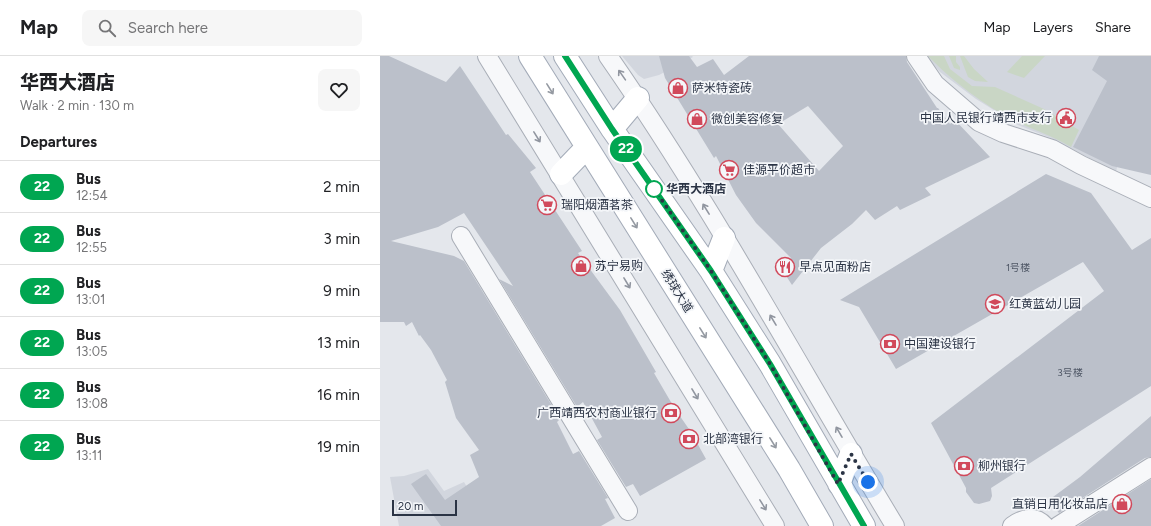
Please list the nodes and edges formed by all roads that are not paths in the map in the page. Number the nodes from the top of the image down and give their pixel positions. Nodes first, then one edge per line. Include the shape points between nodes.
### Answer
1 (487, 56) edge
2 (530, 56) edge
3 (565, 56) edge
4 (608, 56) edge
5 (916, 56) edge
6 (638, 98) junction
7 (612, 129) junction
8 (586, 148) junction
9 (561, 174) junction
10 (1151, 198) edge
11 (461, 236) dead end
12 (724, 238) junction
13 (711, 271) junction
14 (851, 454) junction
15 (1151, 467) edge
16 (838, 484) junction
17 (628, 511) dead end
18 (775, 526) edge
19 (822, 526) edge
20 (864, 526) edge
21 (894, 526) edge
22 (1012, 526) edge
23 (1045, 526) edge
24 (1058, 526) edge

1 -> 9 street
2 -> 8 main road, 绣球大道
3 - 7 main road
6 -> 4 street
5 - 10 street via 935,84 979,122 1052,149
6 - 7 main road
12 -> 6 street
7 - 13 main road
8 - 9 main road
8 -> 19 main road, 绣球大道 via 789,469
9 -> 18 street
11 - 17 street
12 - 13 main road
14 -> 12 street
13 - 16 main road via 770,364
14 - 16 main road
14 - 21 street
15 - 24 street
16 - 20 main road
22 - 23 street via 1027,519 1040,521

